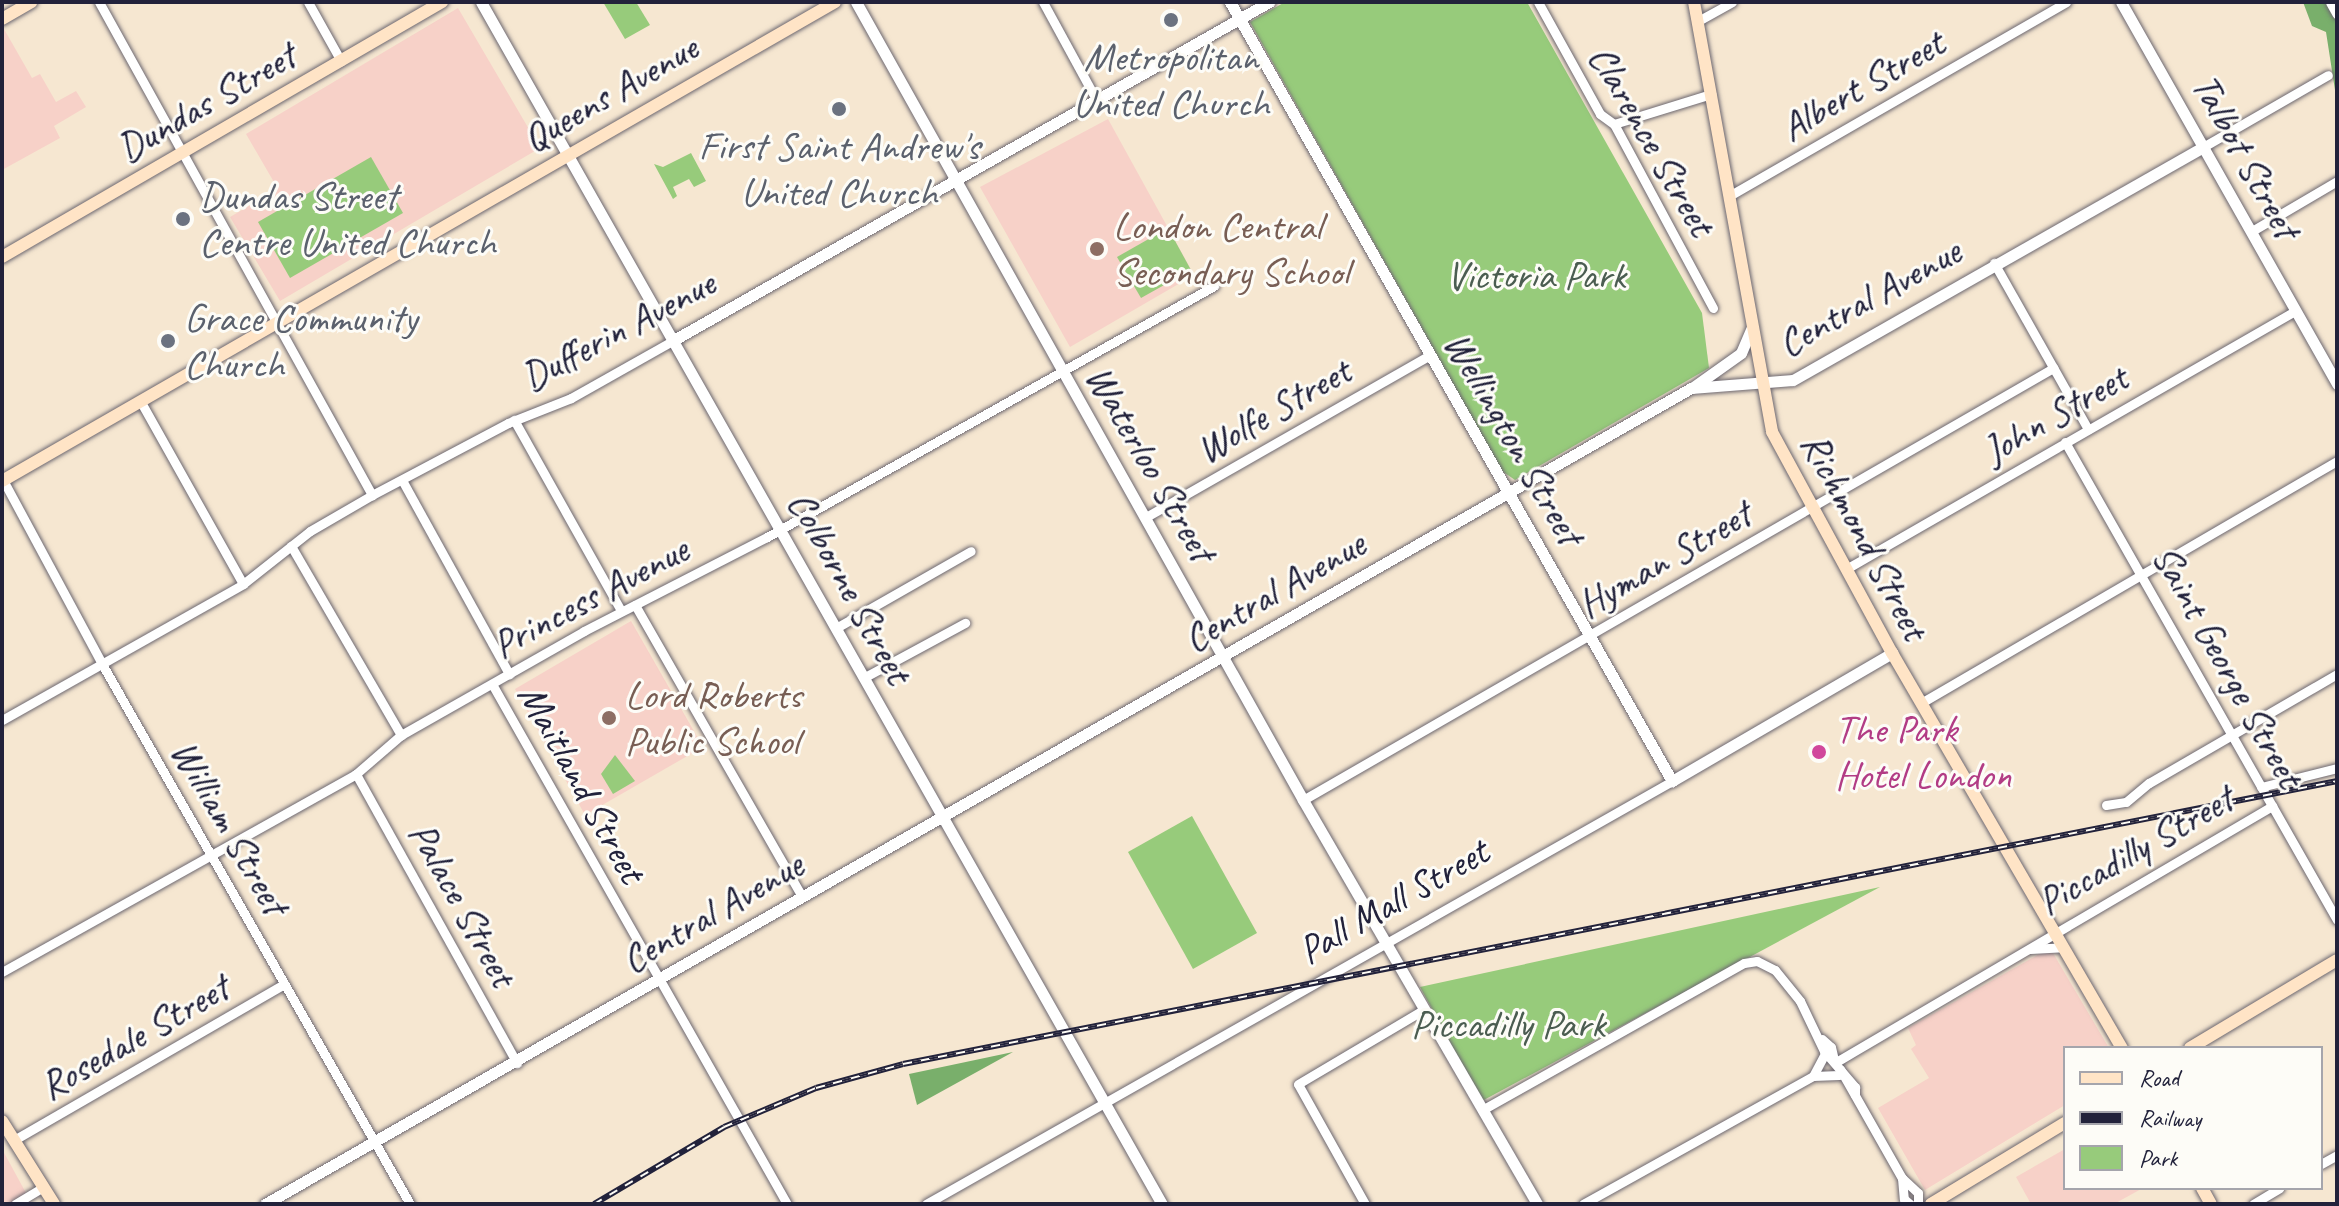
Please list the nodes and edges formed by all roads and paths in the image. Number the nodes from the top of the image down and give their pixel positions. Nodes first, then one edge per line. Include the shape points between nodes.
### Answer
1 (32, 2) edge
2 (99, 2) edge
3 (308, 2) edge
4 (442, 2) edge
5 (481, 2) edge
6 (835, 2) edge
7 (856, 2) edge
8 (1043, 2) edge
9 (1230, 2) edge
10 (1269, 2) edge
11 (1538, 2) edge
12 (1694, 2) edge
13 (1732, 2) edge
14 (2066, 2) edge
15 (2121, 2) edge
16 (2331, 2) edge
17 (2337, 13) edge
18 (2, 19) edge
19 (1239, 19) junction
20 (1698, 21) junction
21 (341, 61) junction
22 (2328, 75) dead end
23 (1711, 94) junction
24 (1097, 101) junction
25 (1614, 124) junction
26 (2203, 147) junction
27 (182, 153) junction
28 (567, 154) junction
29 (957, 178) junction
30 (2337, 181) edge
31 (1729, 196) junction
32 (2252, 231) junction
33 (2, 257) edge
34 (1994, 263) junction
35 (1214, 286) dead end
36 (1713, 308) dead end
37 (2295, 311) junction
38 (278, 323) junction
39 (1751, 329) junction
40 (672, 341) junction
41 (1430, 355) junction
42 (2053, 368) junction
43 (1062, 373) junction
44 (1760, 383) junction
45 (2337, 384) edge
46 (1691, 388) junction
47 (142, 404) junction
48 (514, 420) junction
49 (2088, 429) junction
50 (2065, 442) junction
51 (2337, 461) edge
52 (2, 480) edge
53 (402, 480) junction
54 (1508, 491) junction
55 (372, 495) junction
56 (1813, 507) junction
57 (1146, 517) junction
58 (781, 529) junction
59 (291, 546) junction
60 (971, 551) dead end
61 (1846, 569) junction
62 (2143, 573) junction
63 (243, 584) junction
64 (635, 605) junction
65 (621, 611) junction
66 (965, 623) dead end
67 (836, 628) junction
68 (1591, 635) junction
69 (1892, 653) junction
70 (1225, 657) junction
71 (102, 664) junction
72 (509, 674) junction
73 (2337, 674) edge
74 (865, 677) junction
75 (492, 684) junction
76 (1921, 703) junction
77 (2, 720) edge
78 (2232, 734) junction
79 (401, 735) junction
80 (2337, 768) edge
81 (356, 774) junction
82 (1672, 781) junction
83 (2261, 787) junction
84 (1303, 800) junction
85 (2106, 805) dead end
86 (2272, 806) junction
87 (941, 815) junction
88 (213, 855) junction
89 (802, 897) junction
90 (2337, 920) edge
91 (2054, 932) junction
92 (1386, 941) junction
93 (2063, 947) junction
94 (2030, 949) junction
95 (2337, 960) edge
96 (2, 972) edge
97 (659, 980) junction
98 (284, 984) junction
99 (1423, 1010) junction
100 (2121, 1046) edge
101 (2193, 1046) edge
102 (517, 1063) junction
103 (1835, 1064) junction
104 (1813, 1076) junction
105 (1104, 1102) junction
106 (1482, 1110) junction
107 (2, 1121) edge
108 (2063, 1124) edge
109 (14, 1140) junction
110 (376, 1142) junction
111 (1902, 1178) junction
112 (43, 1187) junction
113 (2277, 1190) edge
114 (15, 1204) edge
115 (53, 1204) edge
116 (265, 1204) edge
117 (410, 1204) edge
118 (787, 1204) edge
119 (926, 1204) edge
120 (1162, 1204) edge
121 (1365, 1204) edge
122 (1537, 1204) edge
123 (1583, 1204) edge
124 (1910, 1204) edge
125 (1918, 1204) edge
126 (1931, 1204) edge
127 (2253, 1204) edge

1 - 18 main road
2 - 27 street
3 - 21 street
4 - 21 main road, Dundas Street
5 - 28 street, Colborne Street
6 - 28 main road, Queens Avenue
7 - 29 street, Waterloo Street
8 - 24 street
9 - 19 street, Wellington Street
10 - 19 street, Dufferin Avenue
11 - 25 street, Clarence Street via 1600,114
12 - 20 main road, Richmond Street
13 - 20 street
14 - 31 street, Albert Street
15 - 26 street, Talbot Street
16 - 17 street
19 - 24 street, Dufferin Avenue
19 - 41 street, Wellington Street
20 - 23 main road, Richmond Street
21 - 27 main road, Dundas Street
22 - 26 street, Central Avenue
23 - 25 street
23 - 31 main road, Richmond Street
24 - 29 street, Dufferin Avenue
25 - 36 street, Clarence Street
26 - 32 street, Talbot Street
26 - 34 street, Central Avenue
27 - 33 main road, Dundas Street
27 - 38 street
28 - 38 main road, Queens Avenue
28 - 40 street, Colborne Street
29 - 40 street, Dufferin Avenue
29 - 43 street, Waterloo Street
30 - 32 street
31 - 39 main road, Richmond Street
32 - 37 street, Talbot Street
34 - 42 street
34 - 44 street, Central Avenue via 1793,380
35 - 43 street, Princess Avenue
37 - 45 street, Talbot Street
37 - 49 street, John Street
38 - 47 main road, Queens Avenue
38 - 55 street
39 - 44 main road, Richmond Street
39 - 46 street via 1741,353
40 - 48 street, Dufferin Avenue via 571,398
40 - 58 street, Colborne Street
41 - 54 street, Wellington Street
41 - 57 street, Wolfe Street
42 - 49 street
42 - 56 street, Hyman Street
43 - 57 street, Waterloo Street
43 - 58 street, Princess Avenue
44 - 46 street, Central Avenue
44 - 56 main road, Richmond Street via 1772,432
46 - 54 street, Central Avenue
47 - 52 main road, Queens Avenue
47 - 63 street
48 - 53 street, Dufferin Avenue
48 - 65 street
49 - 50 street, John Street
50 - 61 street, John Street
50 - 62 street, Saint George Street
51 - 62 street
52 - 71 street, William Street
53 - 55 street, Dufferin Avenue
53 - 72 street, Maitland Street
54 - 68 street, Wellington Street
54 - 70 street, Central Avenue
55 - 59 street, Dufferin Avenue
56 - 61 main road, Richmond Street
56 - 68 street, Hyman Street
57 - 70 street, Waterloo Street
58 - 64 street, Princess Avenue
58 - 67 street, Colborne Street
59 - 63 street, Dufferin Avenue
59 - 79 street
60 - 67 street
61 - 69 main road, Richmond Street
62 - 76 street
62 - 78 street, Saint George Street
63 - 71 street, Dufferin Avenue
64 - 65 street, Princess Avenue
64 - 89 street
65 - 72 street, Princess Avenue
66 - 74 street
67 - 74 street, Colborne Street
68 - 82 street, Wellington Street
68 - 84 street, Hyman Street
69 - 76 main road, Richmond Street
69 - 82 street, Pall Mall Street
70 - 84 street, Waterloo Street
70 - 87 street, Central Avenue
71 - 77 street, Dufferin Avenue
71 - 88 street, William Street
72 - 75 street, Princess Avenue
73 - 78 street
74 - 87 street, Colborne Street
75 - 79 street, Princess Avenue
75 - 97 street, Maitland Street
76 - 91 main road, Richmond Street
78 - 83 street, Saint George Street
78 - 85 street via 2126,802
79 - 81 street, Princess Avenue
80 - 83 street, Piccadilly Street
81 - 88 street, Princess Avenue
81 - 102 street, Palace Street
82 - 92 street, Pall Mall Street
83 - 86 street, Saint George Street
84 - 92 street, Waterloo Street
86 - 90 street, Saint George Street
86 - 91 street, Piccadilly Street
87 - 89 street, Central Avenue
87 - 105 street, Colborne Street
88 - 96 street, Princess Avenue
88 - 98 street, William Street
89 - 97 street, Central Avenue
91 - 93 main road, Richmond Street
91 - 94 street, Piccadilly Street
92 - 99 street, Waterloo Street
92 - 105 street, Pall Mall Street
93 - 94 street, Piccadilly Street
93 - 100 main road, Richmond Street
94 - 103 street, Piccadilly Street
95 - 101 main road
97 - 102 street, Central Avenue
97 - 118 street, Maitland Street
98 - 109 street, Rosedale Street
98 - 110 street, William Street
99 - 106 street, Waterloo Street
99 - 121 street via 1298,1084
102 - 110 street, Central Avenue
103 - 104 street
103 - 104 street, Piccadilly Street
103 - 106 street via 1800,1001 1766,963 1744,963
103 - 111 street via 1855,1087
104 - 123 street, Piccadilly Street
105 - 119 street, Pall Mall Street
105 - 120 street, Colborne Street
106 - 122 street, Waterloo Street
107 - 109 main road
108 - 126 main road
109 - 112 main road
110 - 116 street, Central Avenue
110 - 117 street, William Street
111 - 124 street via 1904,1199
111 - 125 street via 1918,1193
112 - 114 street
112 - 115 main road
113 - 127 street

